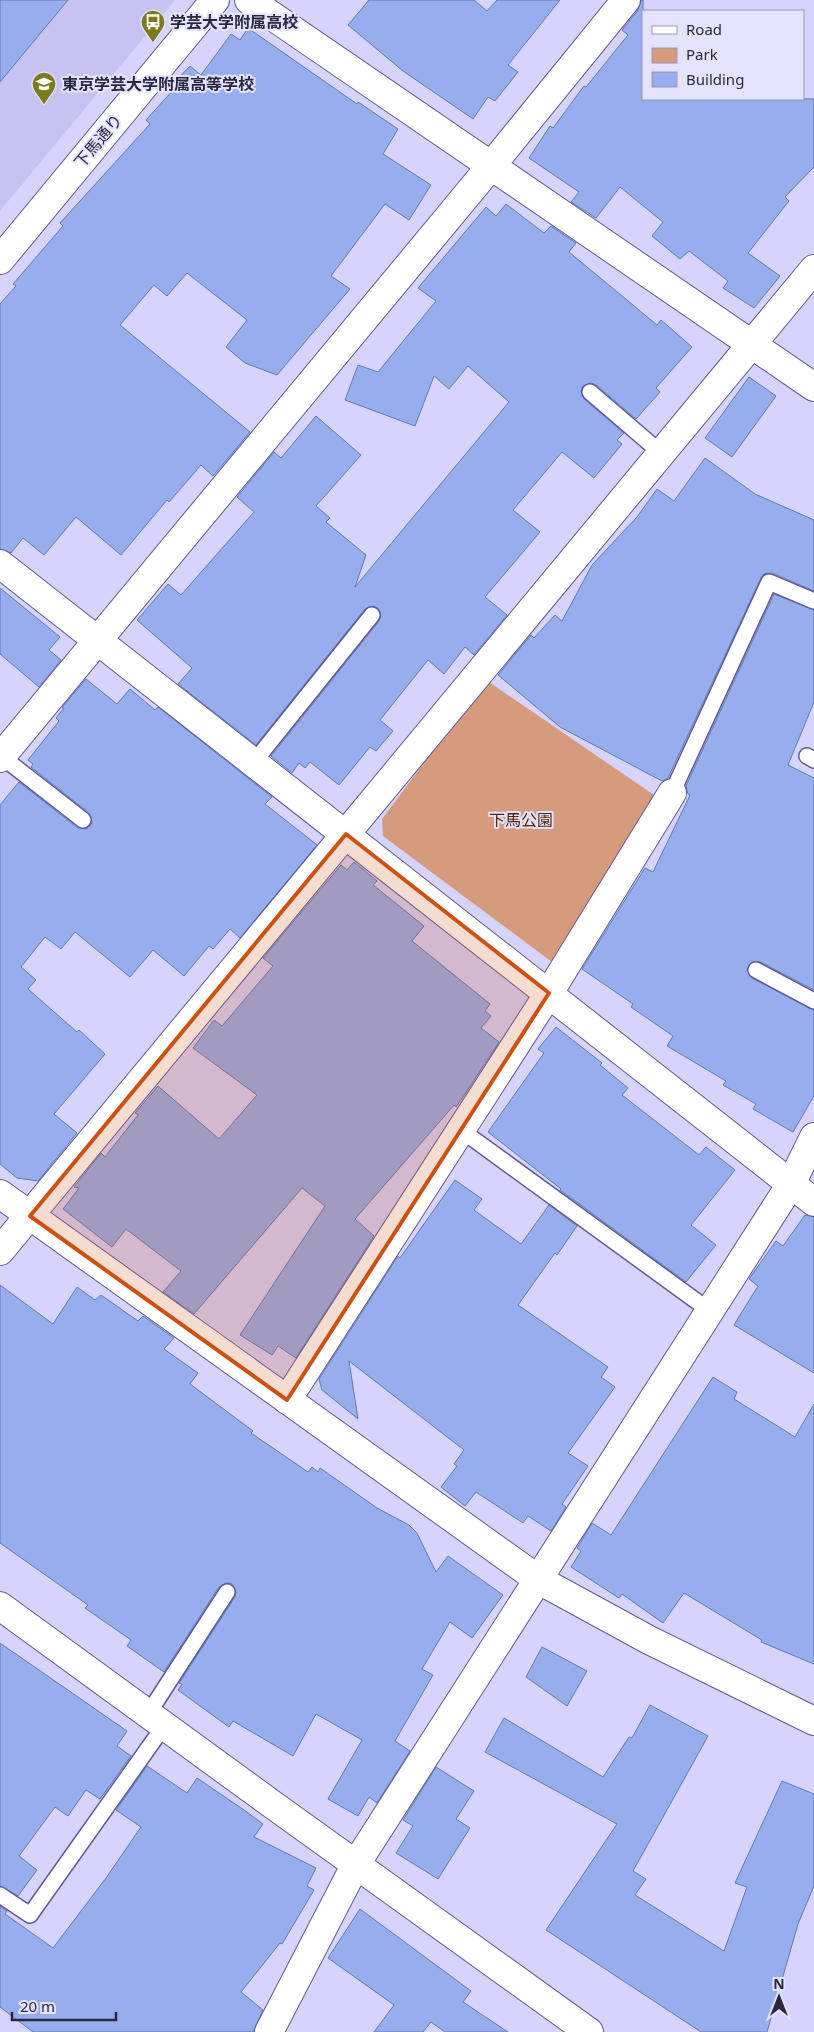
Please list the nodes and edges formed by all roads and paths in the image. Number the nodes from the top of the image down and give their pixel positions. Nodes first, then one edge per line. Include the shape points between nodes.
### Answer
1 (215, 0) edge
2 (249, 0) edge
3 (626, 0) edge
4 (491, 166) junction
5 (0, 260) edge
6 (814, 269) edge
7 (751, 344) junction
8 (814, 388) edge
9 (590, 392) dead end
10 (661, 453) junction
11 (0, 564) edge
12 (814, 601) edge
13 (372, 615) dead end
14 (98, 638) junction
15 (1, 757) edge
16 (254, 762) junction
17 (672, 793) joint
18 (83, 820) dead end
19 (346, 834) junction
20 (756, 970) dead end
21 (549, 994) junction
22 (814, 1001) edge
23 (461, 1130) junction
24 (814, 1137) edge
25 (791, 1184) junction
26 (0, 1194) edge
27 (814, 1202) edge
28 (30, 1216) junction
29 (0, 1251) edge
30 (710, 1311) junction
31 (287, 1400) junction
32 (539, 1580) junction
33 (227, 1592) dead end
34 (0, 1606) edge
35 (156, 1720) junction
36 (814, 1720) edge
37 (356, 1864) junction
38 (0, 1894) edge
39 (269, 2032) edge
40 (589, 2032) edge

1 - 5 street, 下馬通り
2 - 4 street
3 - 4 street
4 - 7 street
4 - 14 street
6 - 7 street
7 - 8 street
7 - 10 street
9 - 10 lane
10 - 19 street
11 - 14 street
12 - 17 lane via 769,582
13 - 16 lane
14 - 15 street
14 - 16 street
15 - 18 lane
16 - 19 street
17 - 21 street
19 - 21 street
19 - 28 street
20 - 22 lane
21 - 23 street
21 - 25 street
23 - 30 lane
23 - 31 street
24 - 25 street
25 - 27 street
25 - 30 street
26 - 28 street
28 - 29 street
28 - 31 street
30 - 32 street
31 - 32 street
32 - 36 street via 649,1640
32 - 37 street
33 - 35 lane
34 - 35 street
35 - 37 street
35 - 38 lane via 30,1915
37 - 39 street
37 - 40 street

